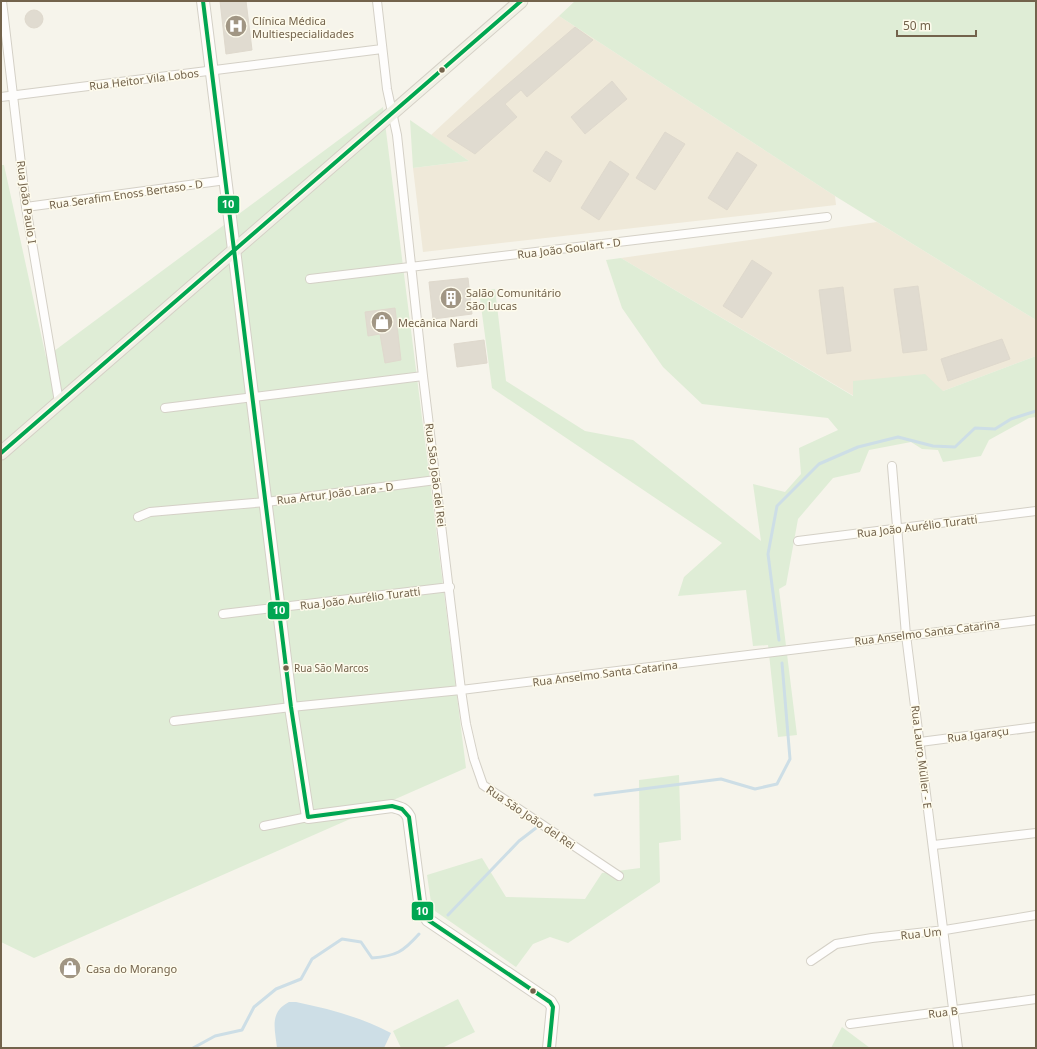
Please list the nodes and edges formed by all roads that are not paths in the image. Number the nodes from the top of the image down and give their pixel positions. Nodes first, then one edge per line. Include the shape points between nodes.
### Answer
1 (2, 1) edge
2 (203, 1) edge
3 (377, 1) edge
4 (521, 1) edge
5 (382, 49) junction
6 (212, 70) junction
7 (13, 95) junction
8 (1, 97) edge
9 (393, 113) junction
10 (226, 180) junction
11 (26, 207) junction
12 (827, 217) dead end
13 (234, 250) junction
14 (412, 267) junction
15 (310, 279) dead end
16 (423, 376) junction
17 (252, 397) junction
18 (59, 402) junction
19 (165, 408) dead end
20 (1, 453) edge
21 (892, 466) dead end
22 (436, 480) junction
23 (266, 502) junction
24 (1036, 511) edge
25 (138, 517) dead end
26 (896, 529) junction
27 (798, 542) dead end
28 (450, 587) junction
29 (279, 608) junction
30 (223, 614) dead end
31 (1036, 620) edge
32 (906, 635) junction
33 (461, 690) junction
34 (291, 707) junction
35 (174, 721) dead end
36 (1036, 727) edge
37 (920, 742) junction
38 (308, 817) junction
39 (264, 826) dead end
40 (1036, 834) edge
41 (934, 845) junction
42 (619, 876) dead end
43 (1036, 915) edge
44 (945, 930) junction
45 (811, 961) dead end
46 (1036, 999) edge
47 (953, 1011) junction
48 (850, 1024) dead end
49 (549, 1048) edge
50 (958, 1048) edge

1 - 7 street, Rua João Paulo I
2 - 6 street
3 - 5 street, Rua São João del Rei
4 - 9 main road
5 - 6 street, Rua Heitor Vila Lobos
5 - 9 street, Rua São João del Rei
6 - 7 street, Rua Heitor Vila Lobos
6 - 10 street
7 - 8 street, Rua Heitor Vila Lobos
7 - 11 street, Rua João Paulo I
9 - 13 main road
9 - 14 street, Rua São João del Rei
10 - 11 street, Rua Serafim Enoss Bertaso - D
10 - 13 street
11 - 18 street, Rua João Paulo I
12 - 14 street, Rua João Goulart - D
13 - 17 street
13 - 18 main road
14 - 15 street, Rua João Goulart - D
14 - 16 street, Rua São João del Rei
16 - 17 street
16 - 22 street, Rua São João del Rei
17 - 19 street
17 - 23 street
18 - 20 main road
21 - 26 street, Rua Lauro Müller - E
22 - 23 street, Rua Artur João Lara - D
22 - 28 street, Rua São João del Rei
23 - 25 street, Rua Artur João Lara - D via 150,512
23 - 29 street
24 - 26 street, Rua João Aurélio Turatti
26 - 27 street, Rua João Aurélio Turatti
26 - 32 street, Rua Lauro Müller - E
28 - 29 street, Rua João Aurélio Turatti
28 - 33 street, Rua São João del Rei
29 - 30 street, Rua João Aurélio Turatti
29 - 34 street
31 - 32 street, Rua Anselmo Santa Catarina
32 - 33 street, Rua Anselmo Santa Catarina
32 - 37 street, Rua Lauro Müller - E
33 - 34 street, Rua Anselmo Santa Catarina
33 - 42 street, Rua São João del Rei via 474,759 483,785
34 - 35 street, Rua Anselmo Santa Catarina
34 - 38 street
36 - 37 street, Rua Igaraçu
37 - 41 street, Rua Lauro Müller - E
38 - 39 street
38 - 49 street via 392,806 402,808 409,817 421,909 424,915 550,1002 553,1007
40 - 41 street
41 - 44 street, Rua Lauro Müller - E
43 - 44 street, Rua Um
44 - 45 street, Rua Um via 836,944
44 - 47 street, Rua Lauro Müller - E
46 - 47 street, Rua B
47 - 48 street, Rua B
47 - 50 street, Rua Lauro Müller - E

